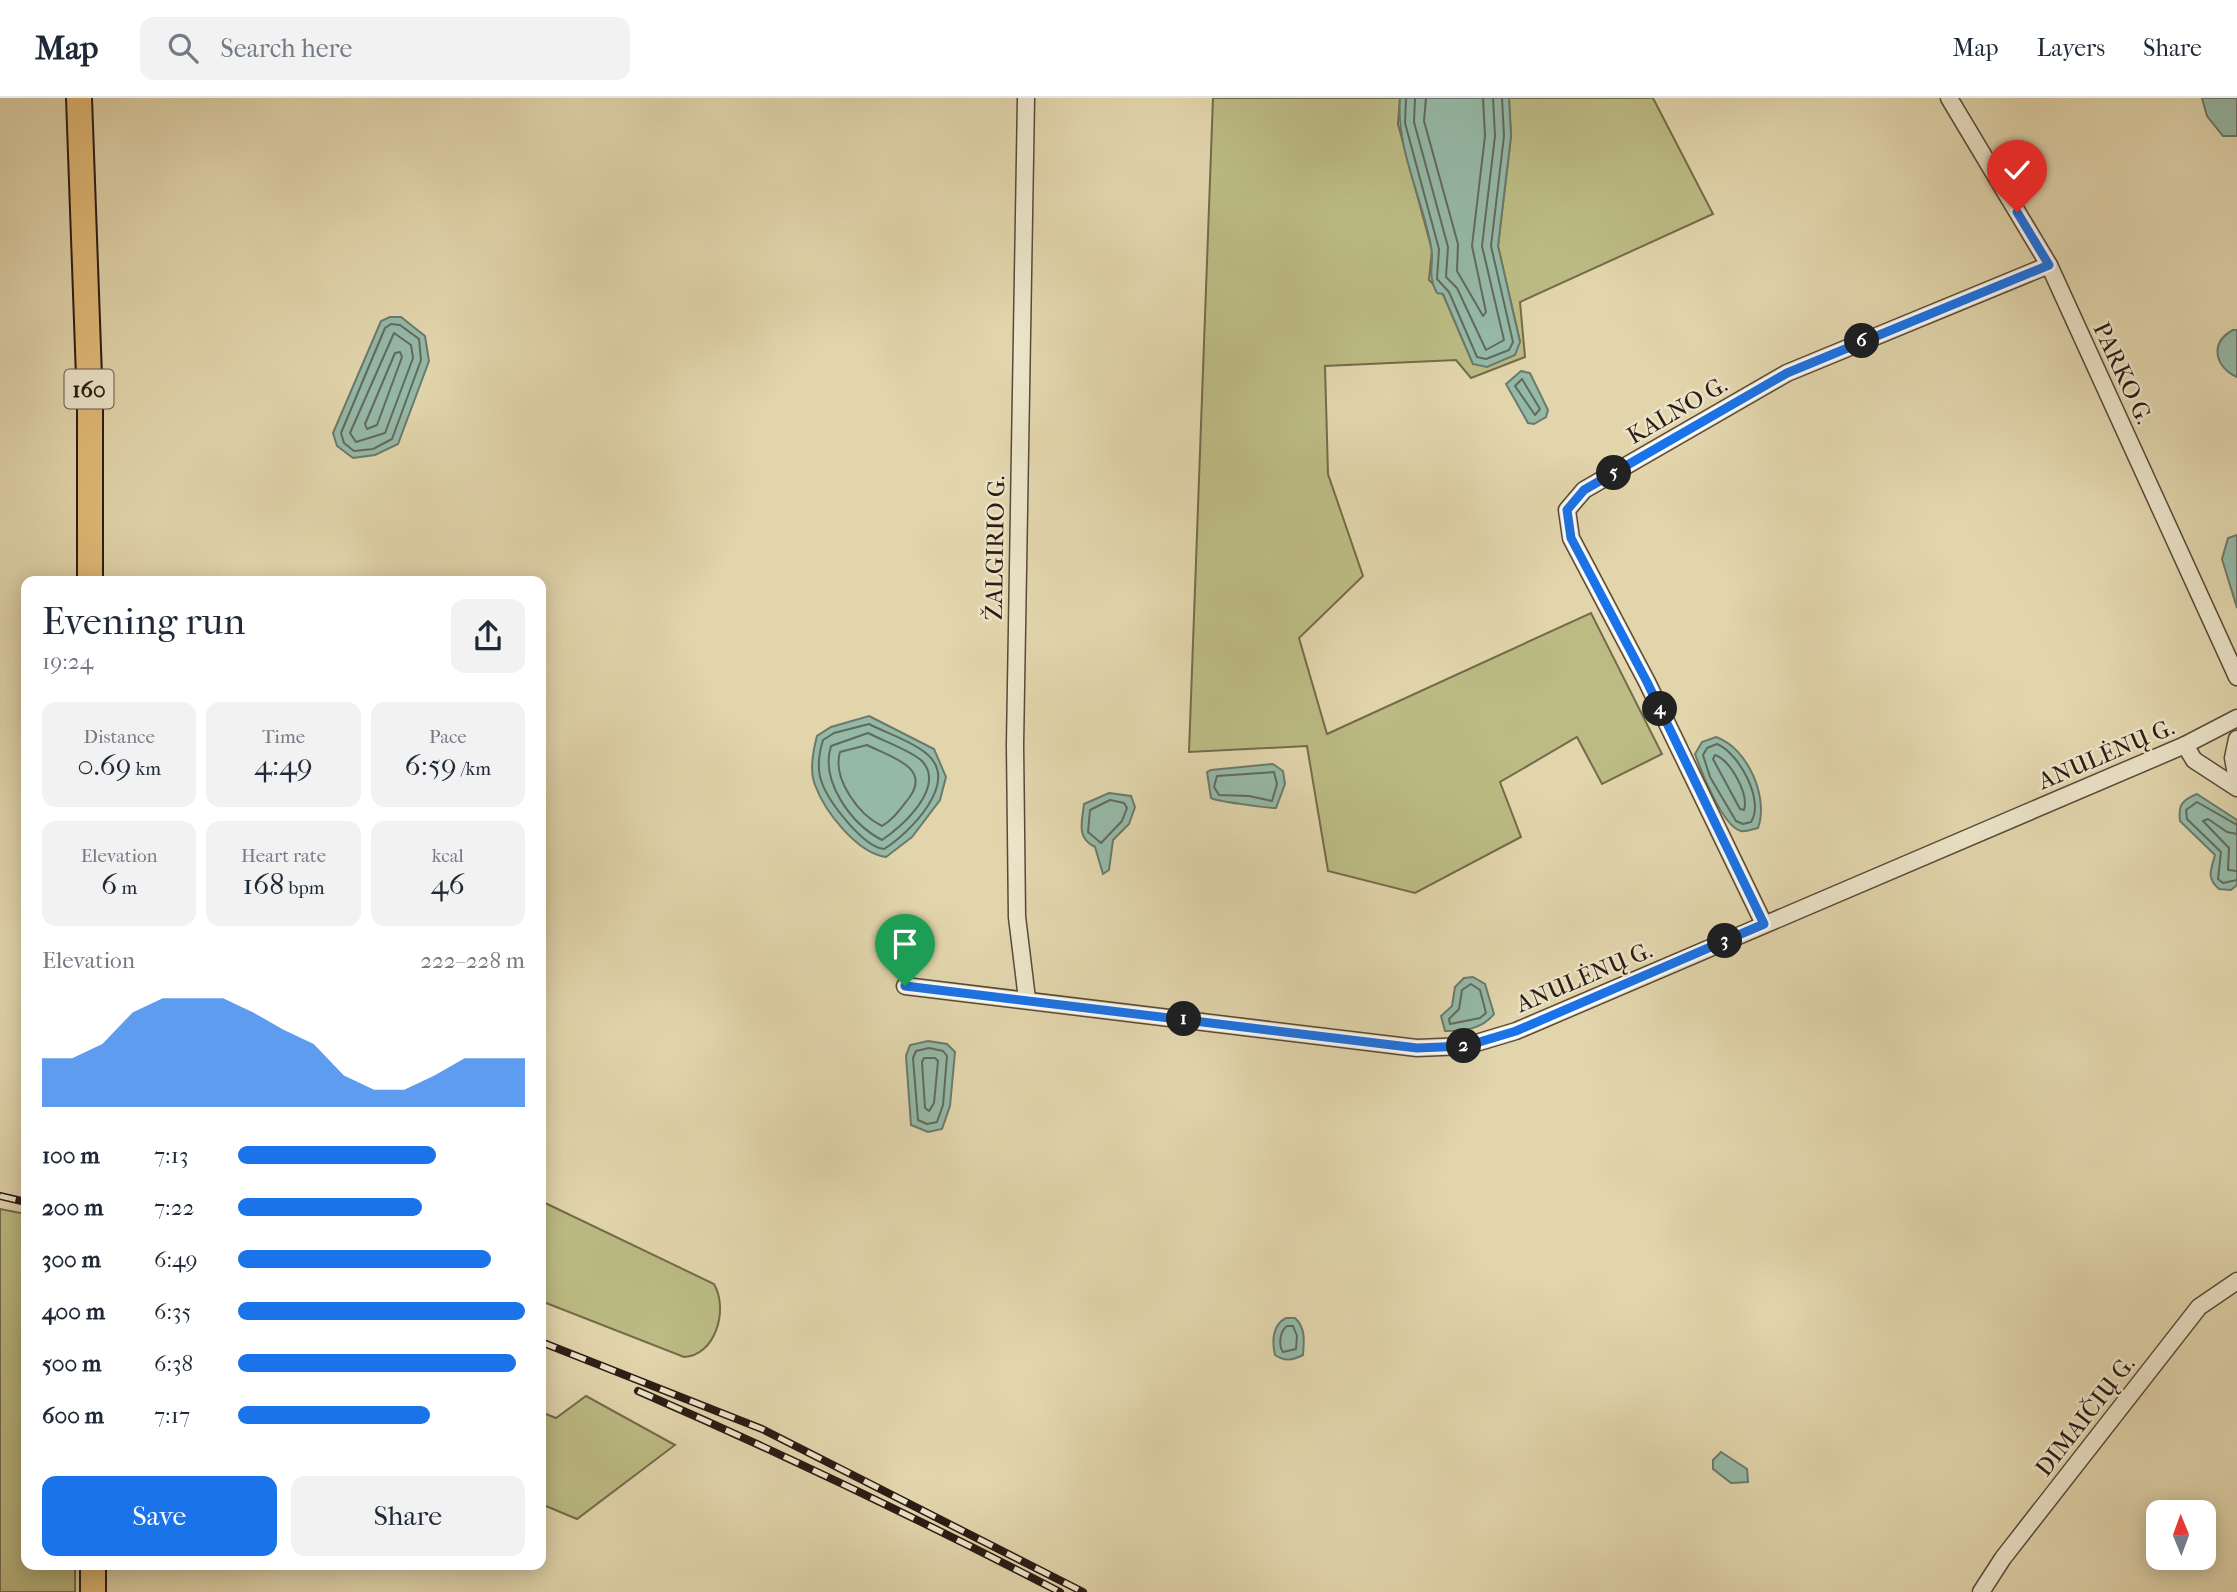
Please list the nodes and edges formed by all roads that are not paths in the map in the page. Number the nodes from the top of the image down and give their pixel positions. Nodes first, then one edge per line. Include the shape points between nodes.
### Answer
1 (79, 98) edge
2 (1026, 98) edge
3 (1949, 98) edge
4 (2049, 265) junction
5 (90, 576) edge
6 (2237, 677) edge
7 (2237, 718) edge
8 (2237, 739) edge
9 (2185, 745) junction
10 (2237, 780) edge
11 (2237, 789) edge
12 (1764, 924) junction
13 (905, 986) dead end
14 (1027, 999) junction
15 (2237, 1281) edge
16 (93, 1570) edge
17 (93, 1592) edge
18 (1981, 1592) edge

1 - 5 main road, 160 via 90,405
2 - 14 street, ŽALGIRIO G. via 1015,758 1017,917
3 - 4 street, PARKO G.
4 - 6 street, PARKO G.
4 - 12 street, KALNO G. via 1787,373 1584,490 1567,510 1571,538 1647,682
7 - 9 street, ANULĖNŲ G.
8 - 10 street via 2233,758
9 - 11 street via 2194,760
9 - 12 street, ANULĖNŲ G.
12 - 14 street, ANULĖNŲ G. via 1516,1031 1466,1046 1417,1048
13 - 14 street, ANULĖNŲ G.
15 - 18 street, DIMAIČIŲ G. via 2199,1307
16 - 17 main road

